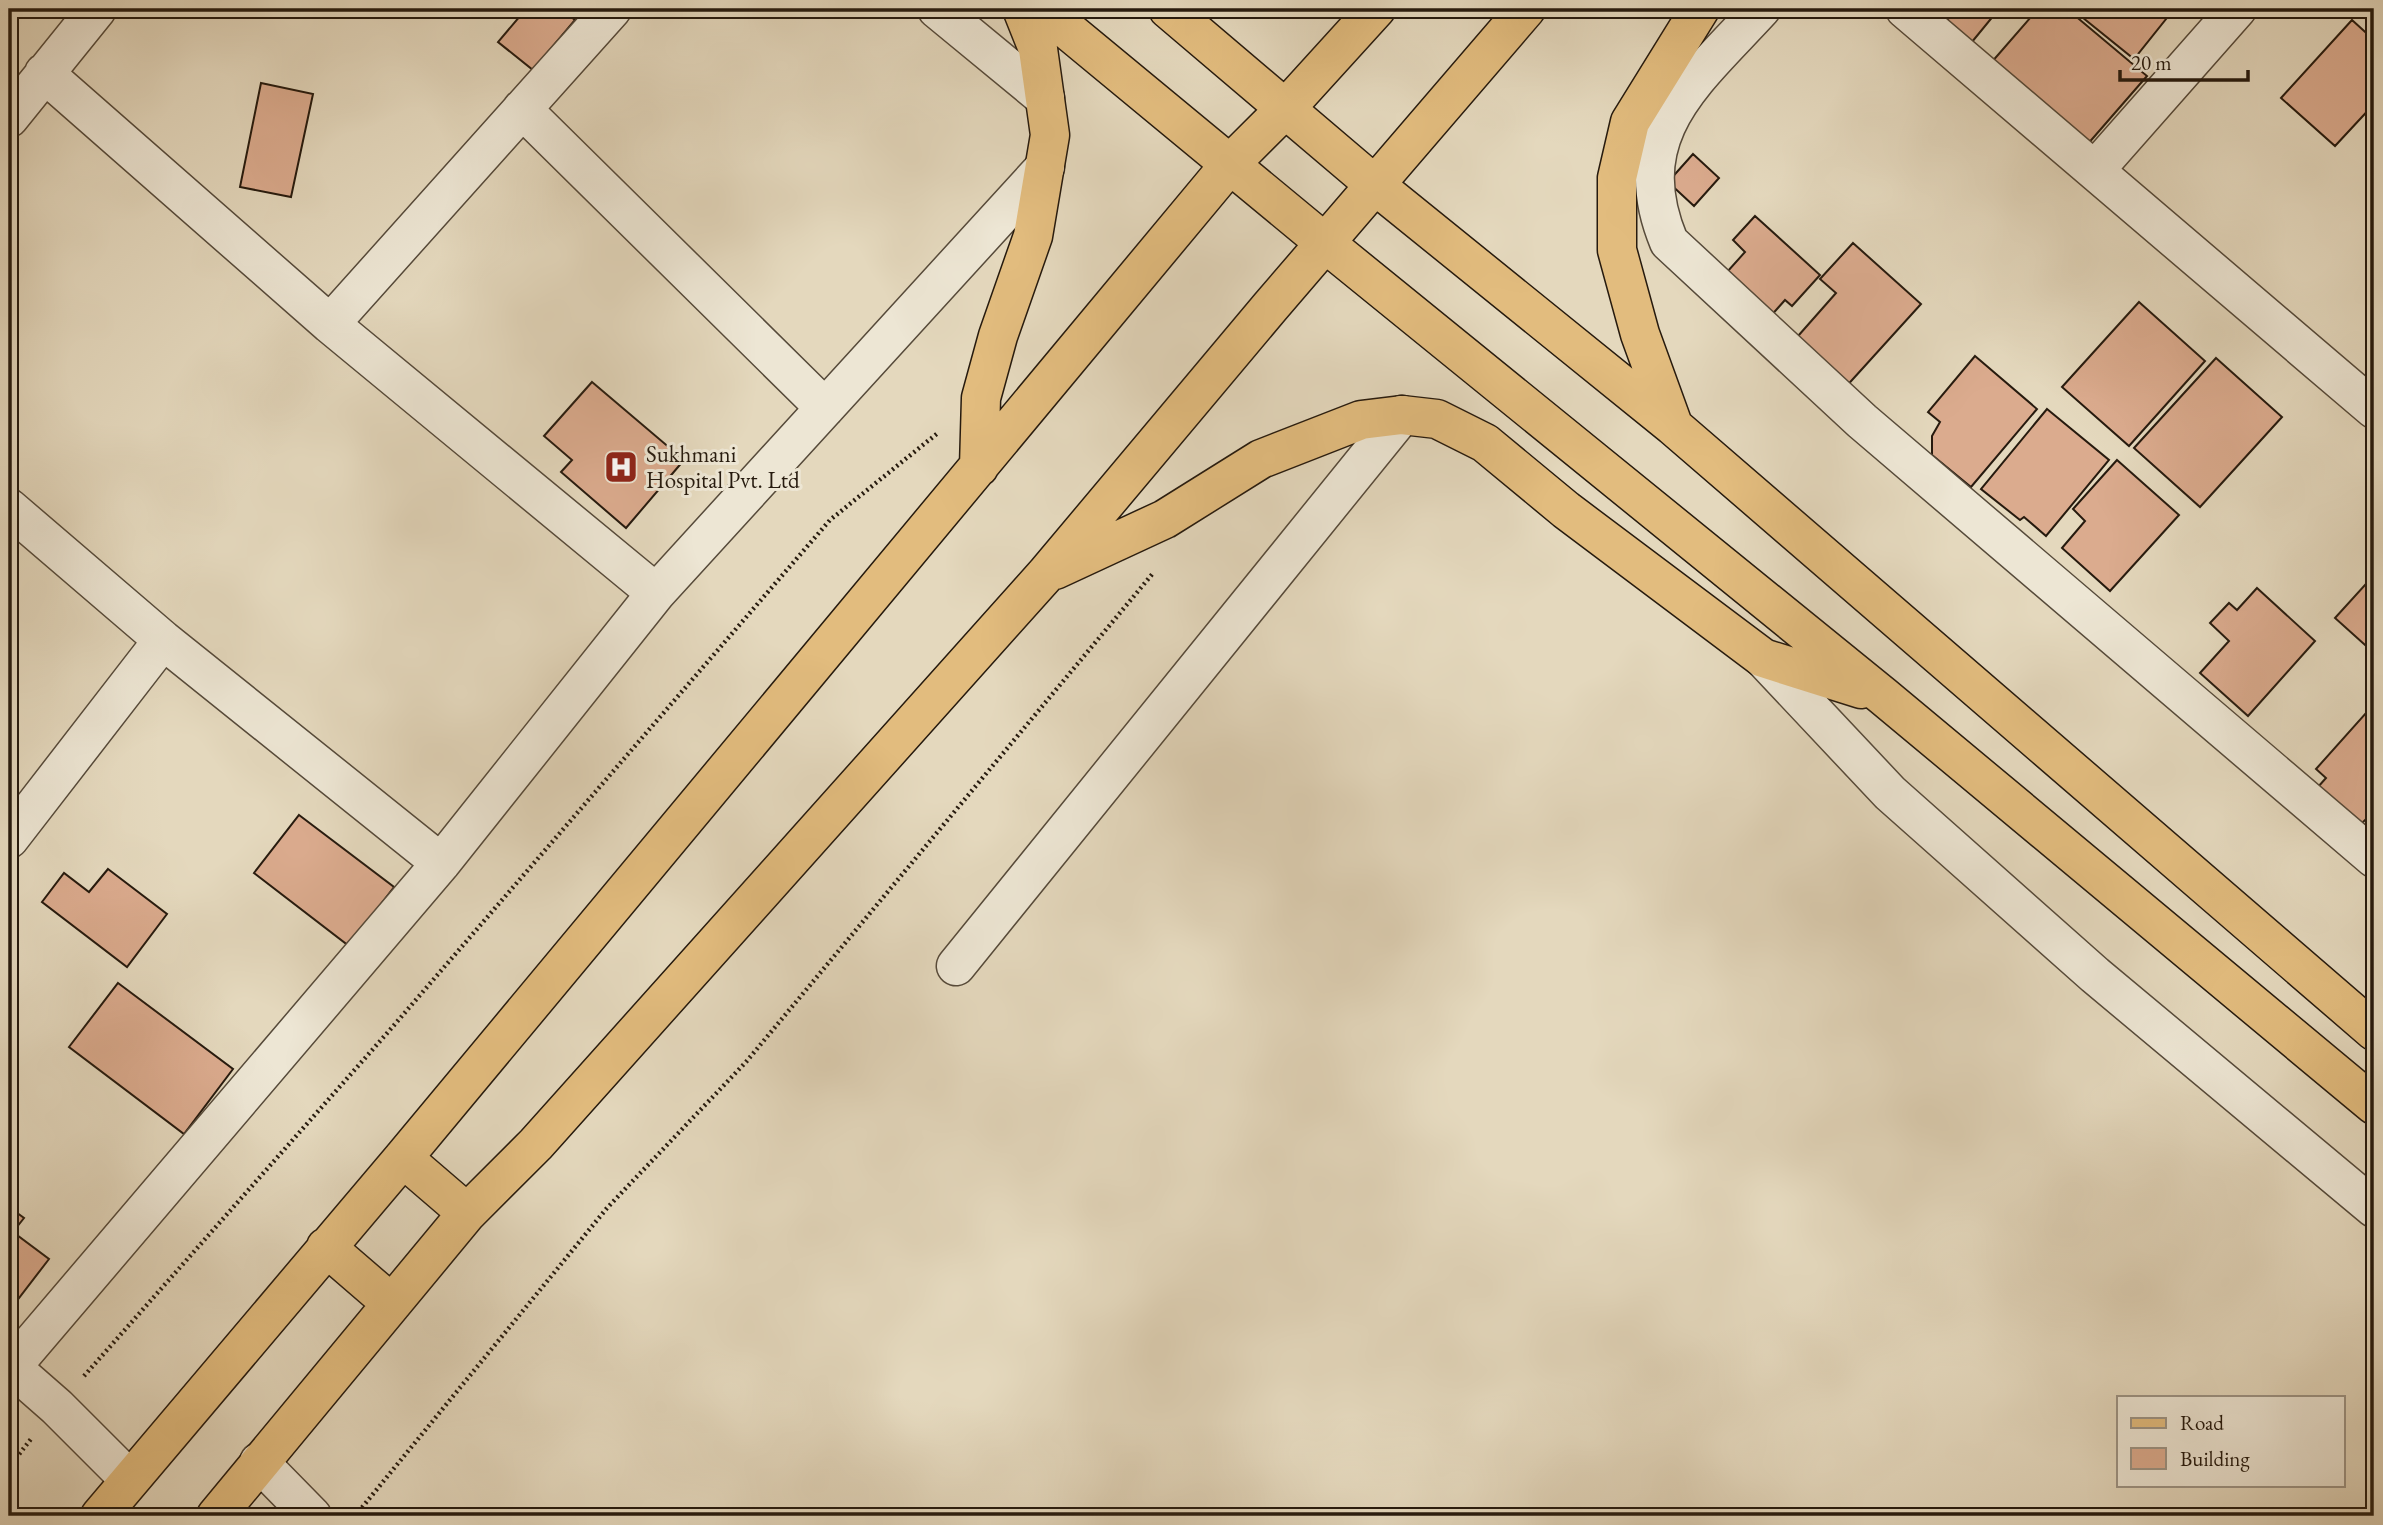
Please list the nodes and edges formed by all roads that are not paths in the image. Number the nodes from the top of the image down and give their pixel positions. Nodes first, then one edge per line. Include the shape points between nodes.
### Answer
1 (97, 9) edge
2 (612, 9) edge
3 (937, 9) edge
4 (1022, 9) edge
5 (1042, 9) edge
6 (1168, 9) edge
7 (1376, 9) edge
8 (1526, 9) edge
9 (1700, 9) edge
10 (1761, 9) edge
11 (1905, 9) edge
12 (2237, 9) edge
13 (44, 73) junction
14 (1045, 98) junction
15 (1286, 108) junction
16 (522, 109) junction
17 (9, 118) edge
18 (1231, 163) junction
19 (1045, 167) junction
20 (2095, 170) junction
21 (1375, 185) junction
22 (1325, 243) junction
23 (330, 324) junction
24 (825, 408) junction
25 (2374, 409) edge
26 (1402, 415) junction
27 (1674, 426) junction
28 (979, 467) junction
29 (9, 508) edge
30 (1046, 574) junction
31 (656, 593) junction
32 (163, 640) junction
33 (1763, 658) junction
34 (1884, 696) junction
35 (9, 839) edge
36 (2374, 858) edge
37 (441, 863) junction
38 (956, 966) dead end
39 (2374, 1031) edge
40 (2374, 1105) edge
41 (403, 1158) junction
42 (2374, 1208) edge
43 (467, 1213) junction
44 (326, 1247) junction
45 (391, 1303) junction
46 (10, 1367) edge
47 (259, 1462) junction
48 (129, 1479) junction
49 (100, 1516) edge
50 (216, 1516) edge
51 (312, 1516) edge

1 - 13 street
2 - 16 street
3 - 14 street
4 - 14 main road via 1038,49
5 - 18 main road
6 - 15 main road
7 - 15 main road
8 - 21 main road
9 - 27 main road via 1630,122 1617,178 1617,250 1640,334
10 - 36 street via 1678,100 1664,130 1654,160 1654,190 1657,214 1669,242 1862,422
11 - 20 street
12 - 20 street
13 - 17 street
13 - 23 street
14 - 19 main road via 1050,135
15 - 18 main road
15 - 21 main road
16 - 23 street
16 - 24 street
18 - 22 main road
18 - 28 main road
19 - 24 street
19 - 28 main road via 1033,236 981,398
20 - 25 street
21 - 22 main road
21 - 27 main road
22 - 30 main road
22 - 34 main road
23 - 31 street
24 - 31 street
26 - 30 main road via 1361,420 1261,459 1165,519
26 - 33 main road via 1437,419 1485,443
26 - 38 street
27 - 39 main road
28 - 41 main road
29 - 32 street
30 - 43 main road via 536,1144
31 - 37 street
32 - 35 street
32 - 37 street
33 - 34 main road
33 - 42 street via 1890,793 2095,975
34 - 40 main road
37 - 46 street
41 - 43 main road
41 - 44 main road
43 - 45 main road
44 - 45 main road
44 - 48 main road
45 - 47 main road
46 - 48 street
47 - 50 main road
47 - 51 street
48 - 49 main road

